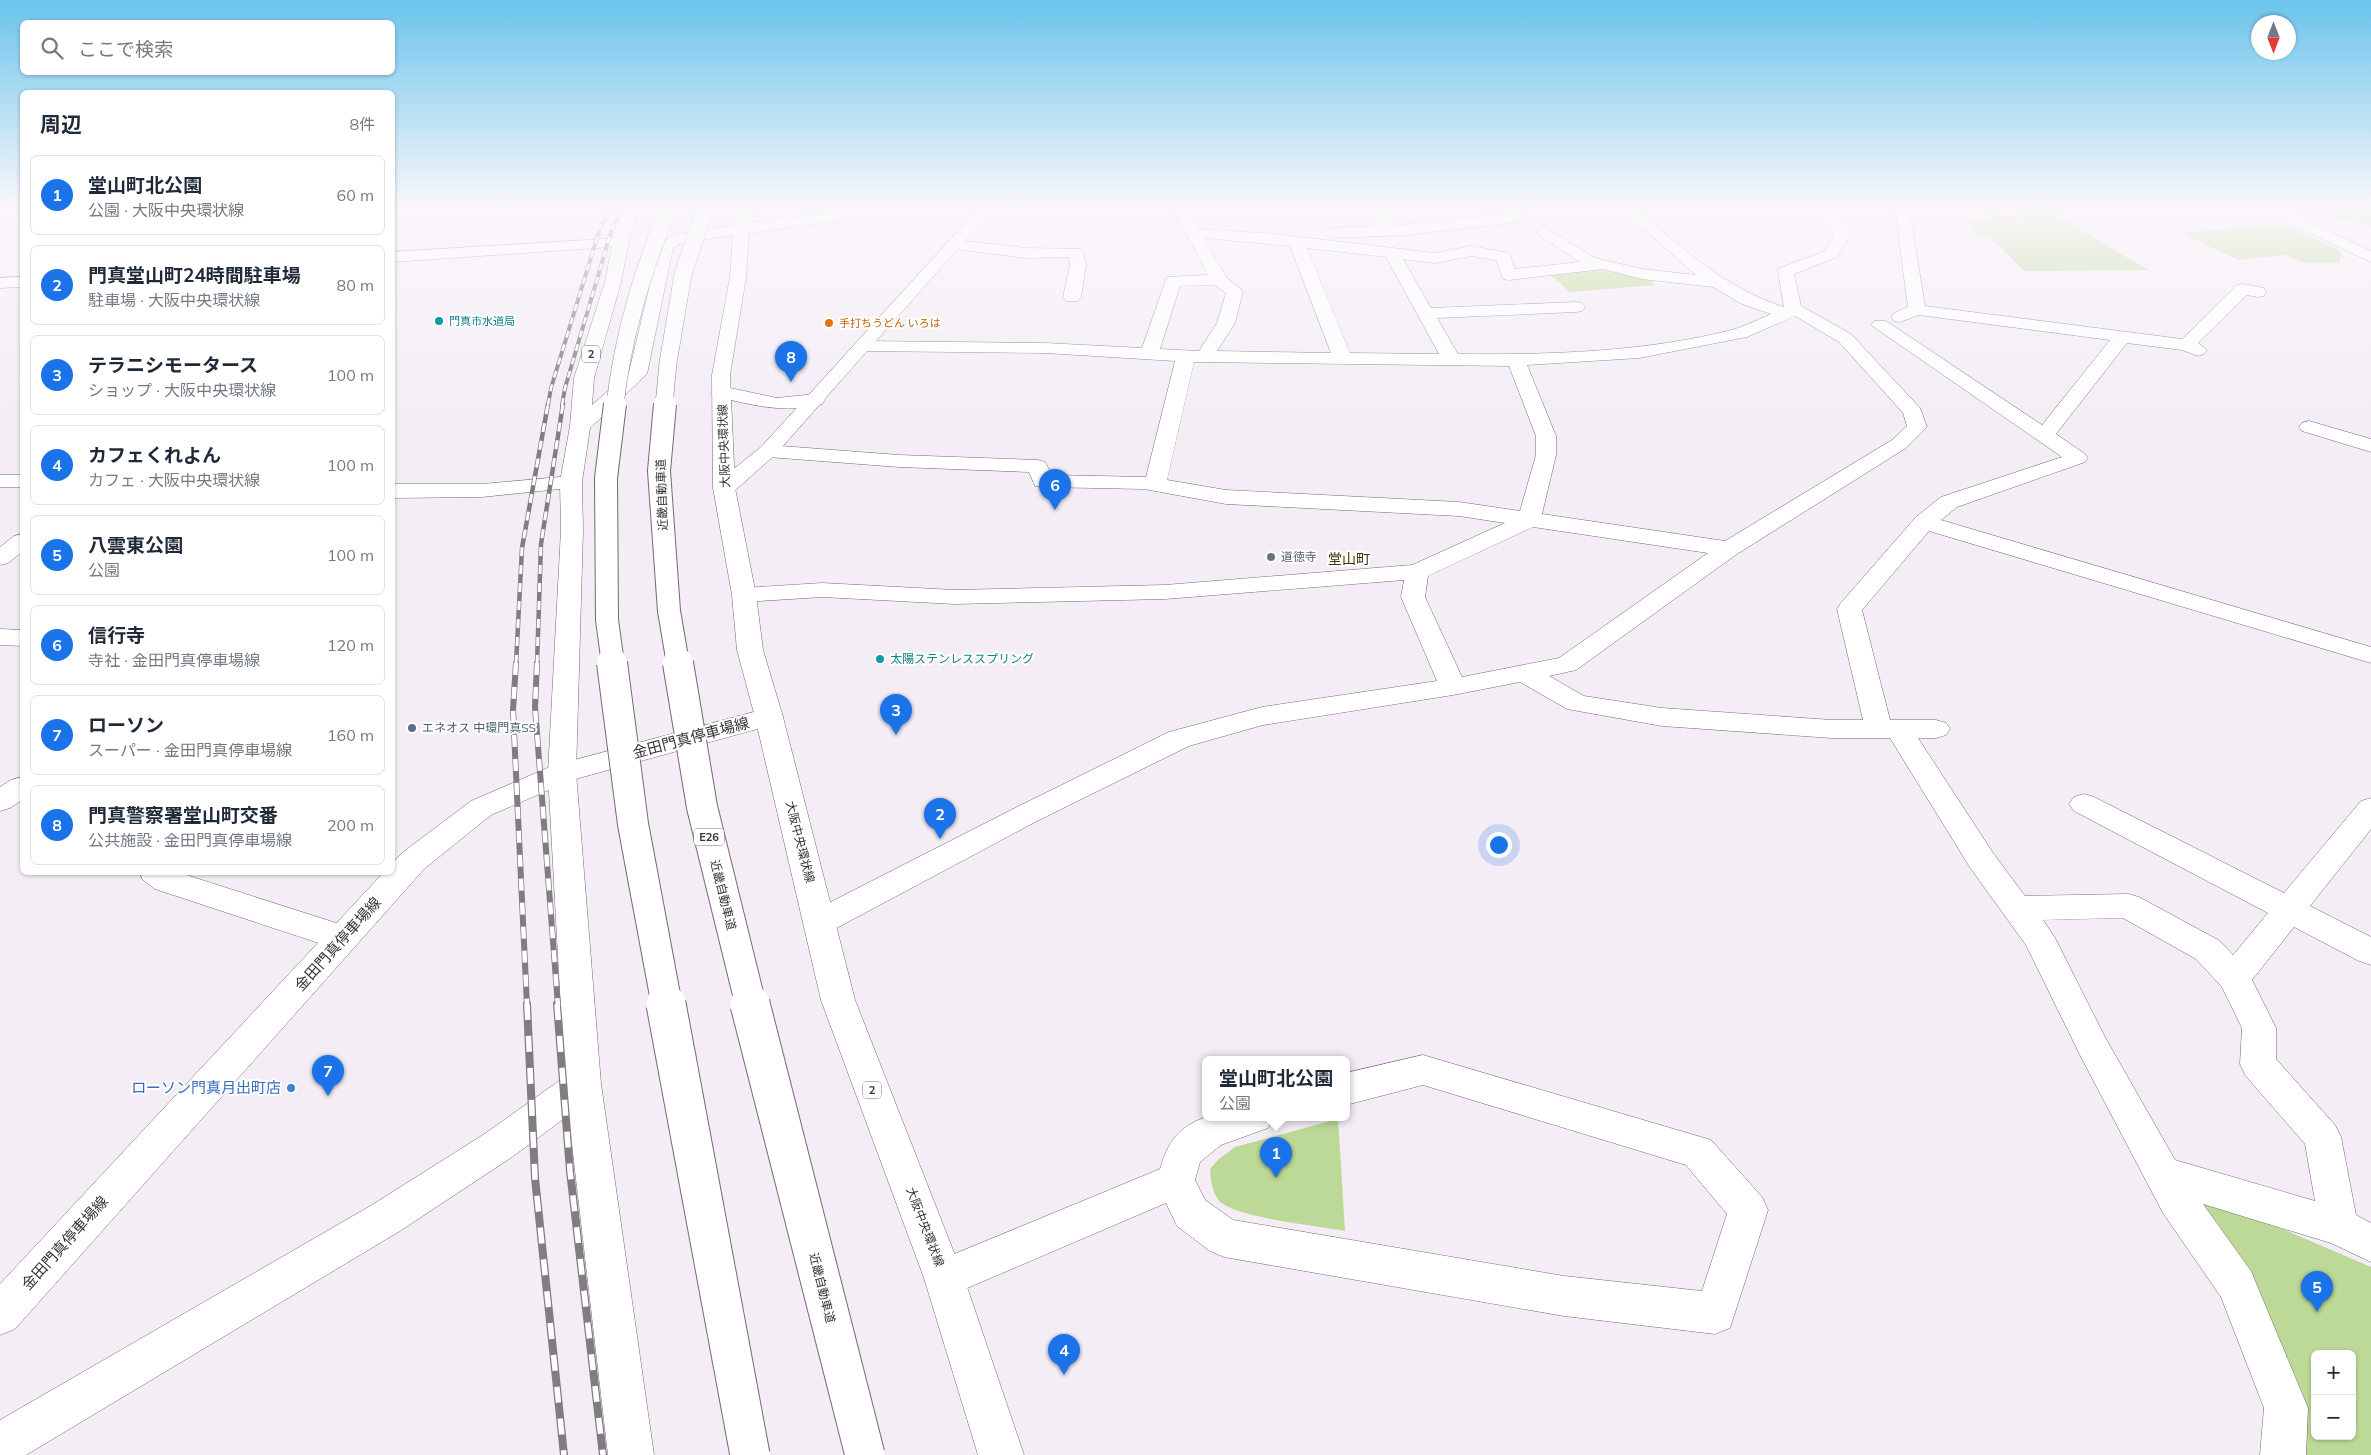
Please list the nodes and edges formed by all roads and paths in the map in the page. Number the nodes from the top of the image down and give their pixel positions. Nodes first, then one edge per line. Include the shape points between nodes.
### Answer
1 (614, 276) edge
2 (642, 276) edge
3 (659, 276) edge
4 (683, 276) edge
5 (738, 276) edge
6 (926, 276) edge
7 (1076, 276) edge
8 (1218, 276) edge
9 (1310, 276) edge
10 (1405, 276) edge
11 (1510, 276) edge
12 (1659, 276) edge
13 (1710, 276) edge
14 (1785, 276) edge
15 (1912, 276) edge
16 (1220, 280) junction
17 (20, 282) edge
18 (0, 283) edge
19 (1720, 283) junction
20 (2258, 292) dead end
21 (1072, 297) dead end
22 (1576, 307) dead end
23 (1530, 309) junction
24 (1917, 310) junction
25 (1790, 311) junction
26 (1426, 313) junction
27 (1880, 325) junction
28 (1845, 338) junction
29 (2120, 338) junction
30 (864, 346) junction
31 (1149, 354) junction
32 (1195, 356) junction
33 (1342, 359) junction
34 (1452, 360) junction
35 (1516, 360) junction
36 (721, 392) junction
37 (815, 400) junction
38 (580, 426) junction
39 (2309, 426) dead end
40 (2044, 435) junction
41 (2371, 446) edge
42 (768, 450) junction
43 (0, 481) edge
44 (20, 481) edge
45 (571, 482) junction
46 (1155, 484) junction
47 (724, 488) junction
48 (395, 491) edge
49 (1529, 520) junction
50 (1924, 522) junction
51 (20, 543) edge
52 (1729, 549) junction
53 (0, 558) edge
54 (1417, 572) junction
55 (744, 595) junction
56 (0, 638) edge
57 (20, 638) edge
58 (2371, 655) edge
59 (1525, 673) junction
60 (1452, 687) junction
61 (769, 717) junction
62 (1889, 729) junction
63 (1936, 729) dead end
64 (562, 774) junction
65 (2084, 804) dead end
66 (2371, 808) edge
67 (158, 875) edge
68 (2017, 908) junction
69 (2289, 910) junction
70 (820, 922) junction
71 (343, 938) junction
72 (2371, 952) edge
73 (2234, 978) junction
74 (583, 1084) junction
75 (1350, 1088) edge
76 (1243, 1121) edge
77 (2163, 1174) junction
78 (1174, 1181) junction
79 (2355, 1235) edge
80 (944, 1278) junction
81 (0, 1314) edge
82 (0, 1445) edge
83 (631, 1455) edge
84 (750, 1455) edge
85 (865, 1455) edge
86 (1001, 1455) edge
87 (2283, 1455) edge

1 - 38 main road, 2 via 584,378
2 - 84 main road, bridge via 619,367 606,478 607,620 632,824
3 - 38 main road via 638,374
4 - 85 main road, 近畿自動車道 / E26, bridge via 668,363 659,471 669,611 702,807
5 - 36 main road, 大阪中央環状線 / 2
6 - 30 main road
7 - 21 main road
8 - 16 main road
9 - 33 main road
10 - 26 main road
11 - 23 main road
12 - 19 main road
13 - 19 main road
14 - 25 main road via 1784,281 1792,294
15 - 24 main road
16 - 31 main road via 1173,281
16 - 32 main road via 1235,291 1226,323
17 - 18 main road
19 - 25 main road via 1744,299
20 - 29 main road via 2243,289 2192,347
22 - 23 main road
23 - 26 main road
24 - 27 main road
24 - 29 main road
25 - 28 main road
25 - 35 main road via 1741,333 1639,352
26 - 34 main road
27 - 28 main road
27 - 40 main road
28 - 52 main road via 1913,412 1917,427 1899,444
29 - 40 main road
30 - 31 main road via 1045,348
30 - 37 main road
31 - 32 main road
32 - 33 main road
32 - 46 main road
33 - 34 main road
34 - 35 main road
35 - 49 main road via 1546,436 1546,455
36 - 37 main road via 777,404
36 - 47 main road, 大阪中央環状線 / 2
37 - 42 main road
38 - 45 main road, 2
39 - 41 main road
40 - 50 main road via 2078,458 1949,502
42 - 46 main road via 899,461 1038,466 1043,481
42 - 47 main road
43 - 44 main road
45 - 48 main road via 509,490
45 - 64 main road, 2
46 - 49 main road via 1226,497 1458,509
47 - 55 main road, 大阪中央環状線 / 2
49 - 52 main road
49 - 54 main road
50 - 58 main road
50 - 62 main road via 1849,609
51 - 53 main road
52 - 59 main road via 1567,664
54 - 55 main road via 1165,592 955,597 822,590
54 - 60 main road via 1414,597
55 - 61 main road, 大阪中央環状線 / 2 via 750,650
56 - 57 main road
59 - 60 main road
59 - 62 main road via 1577,703 1662,717 1832,729
60 - 70 main road via 1262,716 1179,740 1010,822
61 - 64 main road, 金田門真停車場線
61 - 70 main road, 大阪中央環状線 / 2
62 - 63 main road
62 - 68 main road
64 - 71 main road, 金田門真停車場線 via 481,808 413,861
64 - 74 main road, 2
65 - 69 main road
66 - 69 main road
67 - 71 main road via 166,881
68 - 73 main road via 2128,906 2208,950
68 - 77 main road via 2039,938 2094,1049
69 - 72 main road
69 - 73 main road
70 - 80 main road, 大阪中央環状線 / 2 via 838,1000
71 - 81 main road, 金田門真停車場線
73 - 79 main road via 2259,1028 2258,1064 2322,1137
74 - 82 main road via 498,1145 386,1218
74 - 83 main road, 2
75 - 78 main road via 1423,1070 1698,1152 1748,1210 1715,1313 1564,1296 1224,1238 1191,1213
76 - 78 main road via 1209,1132 1184,1152
77 - 79 main road
77 - 87 main road via 2177,1200 2237,1285 2286,1408
78 - 80 main road
80 - 86 main road, 大阪中央環状線 / 2

